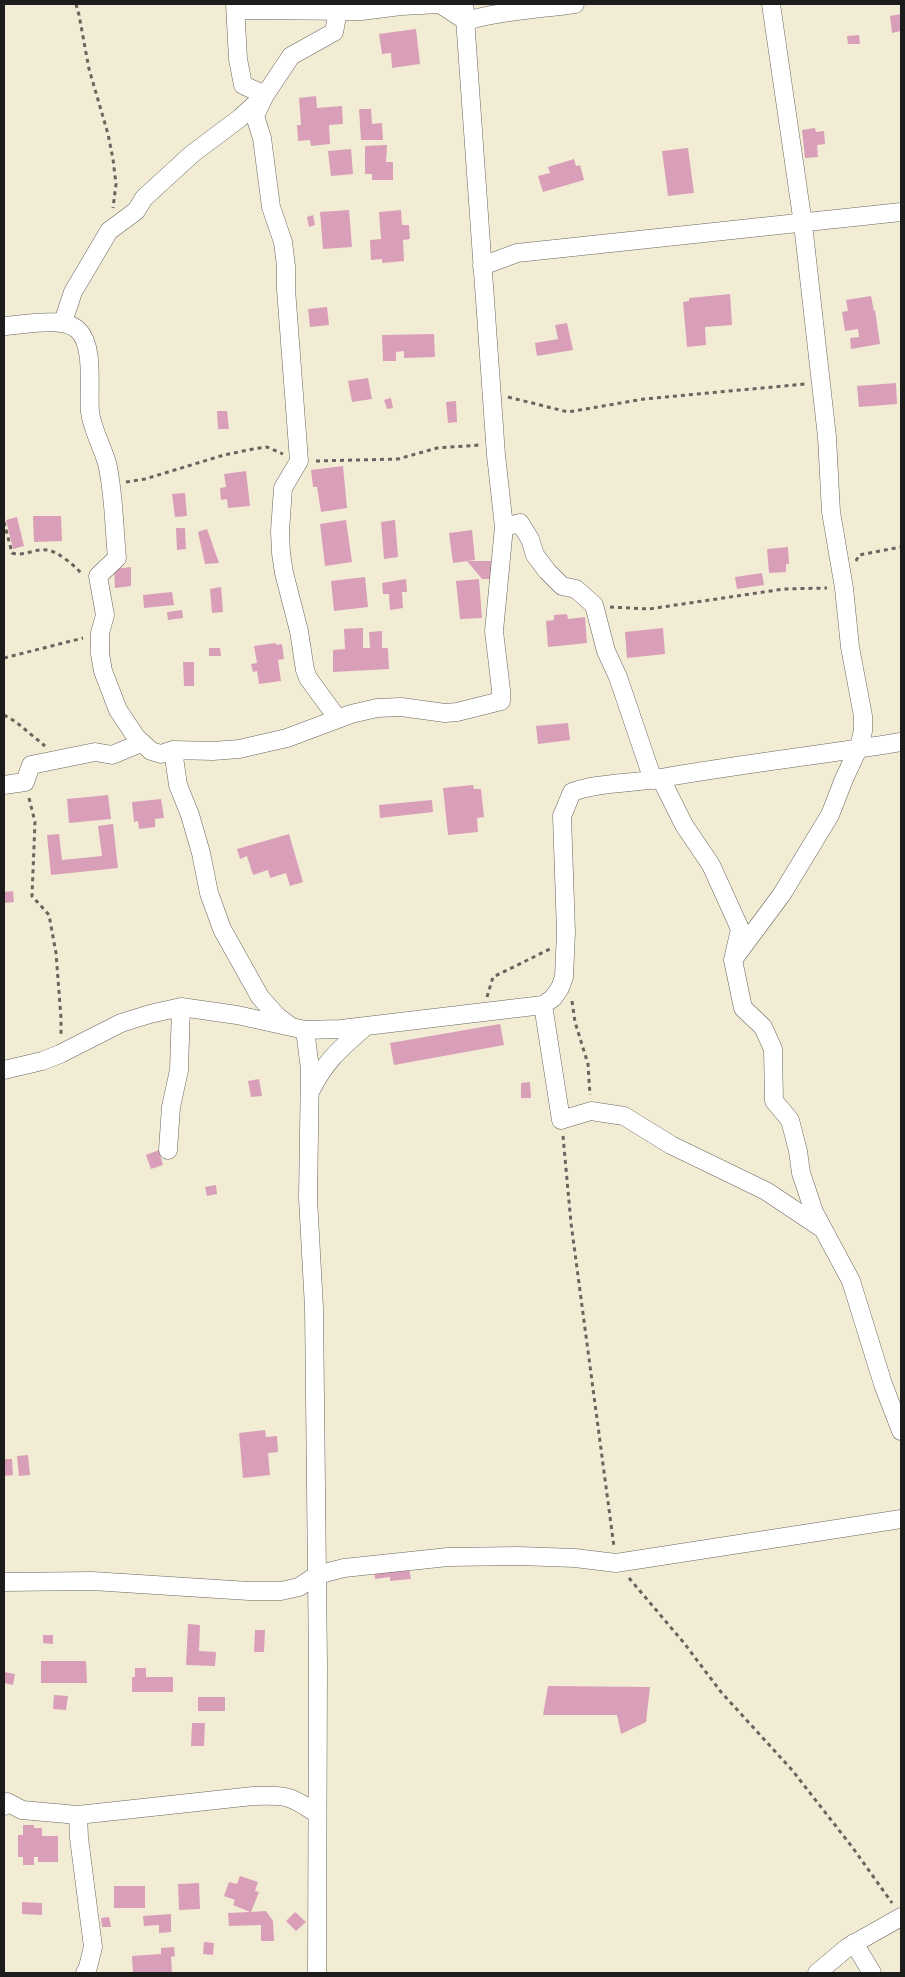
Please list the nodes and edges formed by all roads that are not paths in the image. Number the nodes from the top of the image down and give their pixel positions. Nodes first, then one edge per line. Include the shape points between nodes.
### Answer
1 (235, 4) edge
2 (575, 4) edge
3 (771, 4) edge
4 (338, 11) junction
5 (465, 12) edge
6 (265, 95) junction
7 (901, 212) edge
8 (803, 224) junction
9 (482, 266) junction
10 (63, 322) junction
11 (4, 326) edge
12 (504, 527) junction
13 (338, 719) junction
14 (901, 742) edge
15 (141, 743) junction
16 (859, 748) junction
17 (173, 750) junction
18 (657, 779) junction
19 (4, 785) edge
20 (733, 960) junction
21 (544, 1005) junction
22 (181, 1007) junction
23 (366, 1026) junction
24 (298, 1028) junction
25 (4, 1070) edge
26 (309, 1093) junction
27 (168, 1150) dead end
28 (823, 1229) junction
29 (901, 1431) edge
30 (901, 1519) edge
31 (316, 1575) junction
32 (4, 1582) edge
33 (316, 1777) junction
34 (289, 1797) junction
35 (4, 1806) edge
36 (317, 1814) junction
37 (78, 1815) junction
38 (901, 1917) edge
39 (854, 1943) junction
40 (85, 1973) edge
41 (317, 1973) edge
42 (817, 1973) edge
43 (872, 1973) edge

1 - 4 street via 244,10
1 - 6 street via 238,59 244,85
2 - 5 street via 511,13
3 - 8 street
4 - 5 street via 440,4
4 - 6 street via 334,32 291,56
5 - 9 street
6 - 10 street via 192,154 144,198 136,211 109,231 73,292
6 - 13 street via 255,116 262,138 271,207 284,242 299,461 283,488 280,531 284,573 305,670
7 - 8 street
8 - 9 street via 517,254
8 - 16 street via 827,437 831,512 863,716
9 - 12 street
10 - 11 street
10 - 15 street via 77,329 87,346 90,413 107,463 110,486 117,558 98,576 105,615 100,633 103,671 118,710
12 - 13 street via 494,631 501,701 445,713 401,707 377,708
12 - 18 street via 520,523 535,555 547,571 562,586 576,589 594,605 606,651
13 - 17 street via 287,738 239,748
14 - 16 street
15 - 17 street via 150,751 161,754
15 - 19 street via 112,756 95,752 31,764 24,782
16 - 18 street
16 - 20 street via 830,815 782,894
17 - 24 street via 178,785 190,815 209,893 222,929 260,997 278,1017
18 - 20 street via 711,865 740,929
18 - 21 street via 588,786 572,792 568,799 562,816 566,932 564,978 553,998
20 - 28 street via 743,1008 763,1027 773,1049 774,1101 790,1120 801,1173
21 - 23 street
21 - 28 street via 561,1120 591,1111 624,1116 671,1145 766,1191
22 - 24 street
22 - 25 street via 121,1023 60,1054
22 - 27 street via 179,1070 171,1107
23 - 24 street
23 - 26 street via 338,1050
24 - 26 street via 310,1069
26 - 31 street via 308,1198 314,1308
28 - 29 street via 851,1282
30 - 31 street via 616,1563 575,1558 448,1557 344,1568
31 - 32 street via 299,1587 281,1592 92,1581
31 - 33 street
33 - 34 street
33 - 36 street
34 - 36 street
34 - 37 street via 253,1796
35 - 37 street via 7,1802 22,1810
36 - 41 street
37 - 40 street via 93,1947
38 - 39 street
39 - 42 street
39 - 43 street

